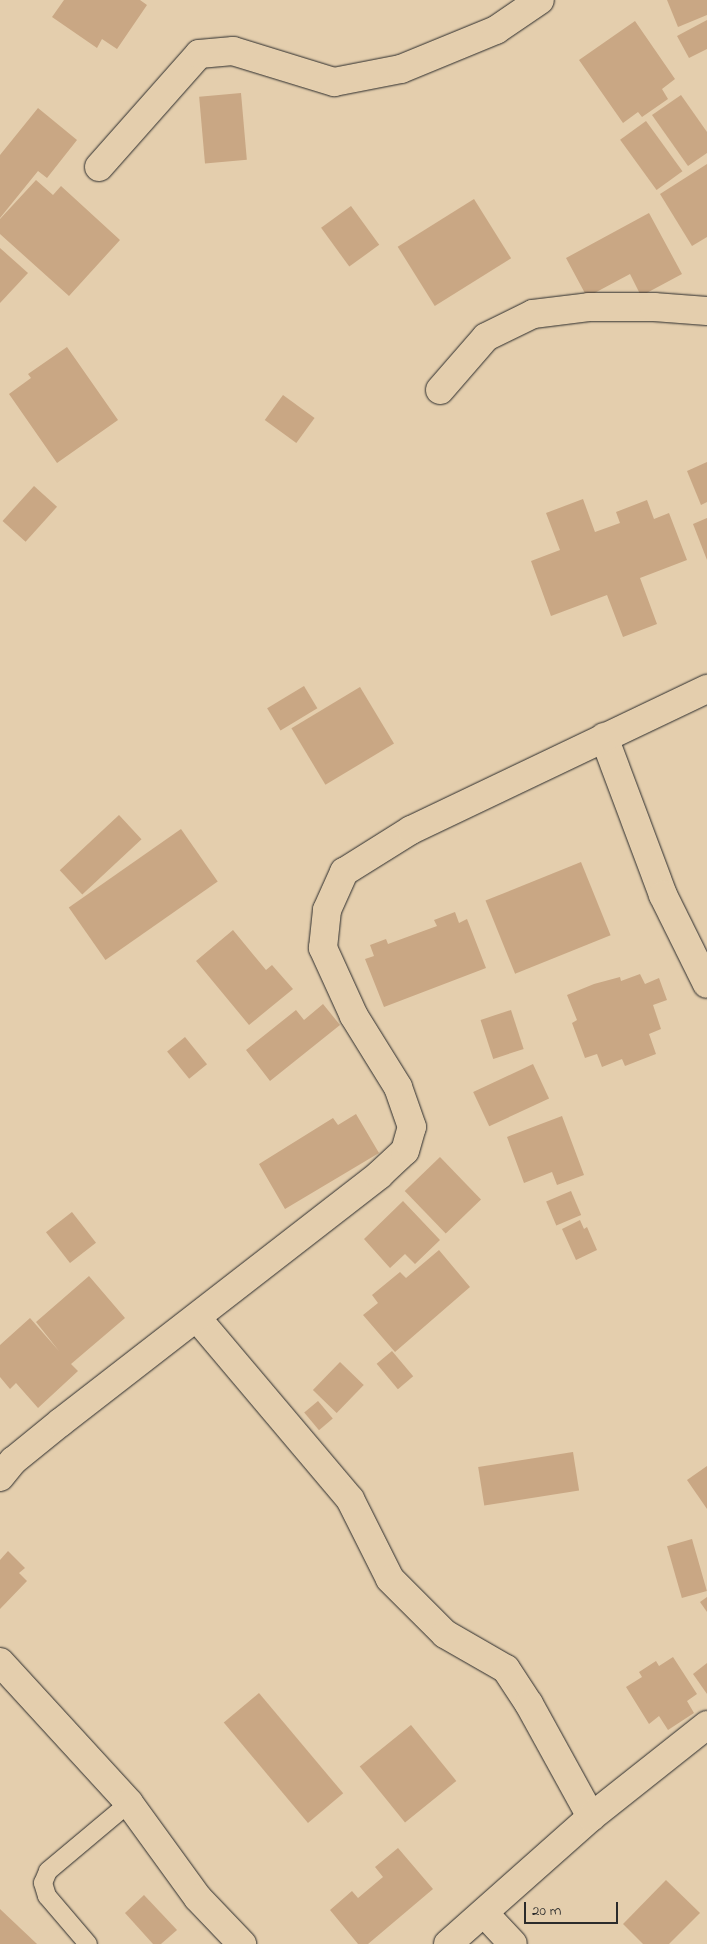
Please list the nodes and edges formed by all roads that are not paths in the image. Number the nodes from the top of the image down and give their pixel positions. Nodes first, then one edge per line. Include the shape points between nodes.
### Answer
1 (540, 0) edge
2 (99, 167) dead end
3 (707, 311) edge
4 (440, 390) dead end
5 (707, 689) edge
6 (604, 737) junction
7 (707, 984) edge
8 (197, 1318) junction
9 (0, 1478) edge
10 (0, 1662) edge
11 (707, 1725) edge
12 (130, 1803) junction
13 (591, 1817) junction
14 (484, 1913) junction
15 (88, 1944) edge
16 (242, 1944) edge
17 (448, 1944) edge
18 (513, 1944) edge

1 - 2 street via 496,30 410,65 334,82 232,51 199,54
3 - 4 street via 589,307 533,314 486,337
5 - 6 street
6 - 7 street via 663,895
6 - 8 street via 412,830 344,872 327,910 323,948 354,1016 398,1087 412,1127 405,1151 379,1176
8 - 9 street via 61,1422 13,1461
8 - 13 street via 350,1499 390,1579 445,1634 506,1669 529,1704
10 - 12 street
11 - 13 street
12 - 15 lane via 48,1871 43,1883 47,1896
12 - 16 street via 198,1898
13 - 14 street
14 - 17 street
14 - 18 street

